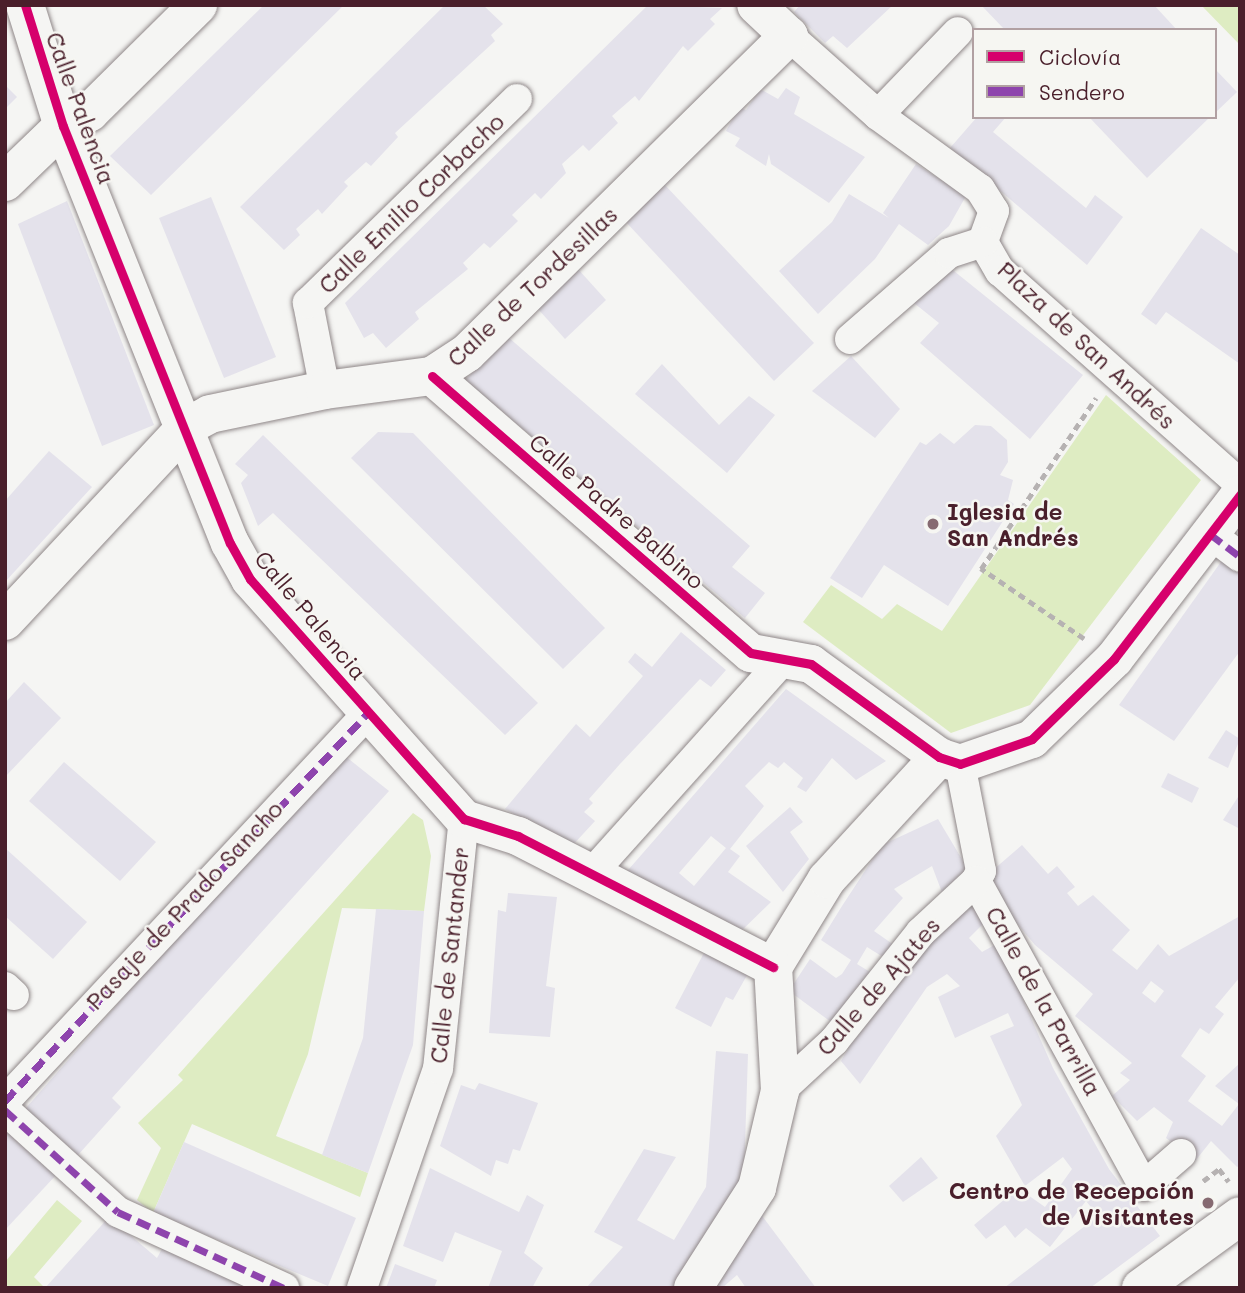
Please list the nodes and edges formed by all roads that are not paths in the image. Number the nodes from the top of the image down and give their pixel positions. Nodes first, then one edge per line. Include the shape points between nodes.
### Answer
1 (25, 5) edge
2 (198, 5) edge
3 (756, 5) edge
4 (958, 32) dead end
5 (789, 37) junction
6 (517, 99) dead end
7 (878, 115) junction
8 (63, 126) junction
9 (5, 182) edge
10 (983, 242) junction
11 (850, 339) dead end
12 (432, 376) junction
13 (325, 390) junction
14 (186, 427) junction
15 (1240, 484) edge
16 (1240, 495) edge
17 (1210, 534) junction
18 (1240, 557) edge
19 (5, 621) edge
20 (784, 659) junction
21 (368, 713) junction
22 (950, 761) junction
23 (464, 819) junction
24 (591, 874) junction
25 (976, 881) junction
26 (773, 967) junction
27 (780, 1091) junction
28 (5, 1101) edge
29 (5, 1110) edge
30 (1181, 1154) dead end
31 (1240, 1216) edge
32 (284, 1288) edge
33 (362, 1288) edge
34 (693, 1288) edge
35 (1141, 1288) edge

1 - 8 main road, Calle Palencia
2 - 8 main road via 90,112
3 - 5 main road
4 - 7 street
5 - 7 street
5 - 12 main road, Calle de Tordesillas via 467,353
6 - 13 street, Calle Emilio Corbacho via 308,303
7 - 10 street, Plaza de San Andrés via 980,188 994,211
8 - 9 main road
8 - 14 main road, Calle Palencia
10 - 11 street via 949,253
10 - 15 street, Plaza de San Andrés via 1000,271
12 - 13 main road, Calle de Tordesillas
12 - 20 main road, Calle Padre Balbino via 751,653
13 - 14 main road, Calle de Tordesillas via 210,414
14 - 19 main road, Calle de Tordesillas
14 - 21 main road, Calle Palencia via 250,579
16 - 17 main road
17 - 18 street
17 - 22 main road via 1114,659 1032,739
20 - 22 main road via 811,664
20 - 24 street
21 - 23 main road, Calle Palencia
21 - 28 street, Pasaje de Prado Sancho
22 - 25 street, Calle de la Parrilla via 981,871
22 - 26 main road via 827,879
23 - 24 main road via 518,836
23 - 33 street, Calle de Santander via 438,1069
24 - 26 main road
25 - 27 street, Calle de Ajates via 921,932 834,1041
25 - 30 street, Calle de la Parrilla via 1144,1186
26 - 27 main road, Calle de Ajates
27 - 34 main road, Calle de Ajates via 757,1188
29 - 32 street via 118,1212
31 - 35 main road

